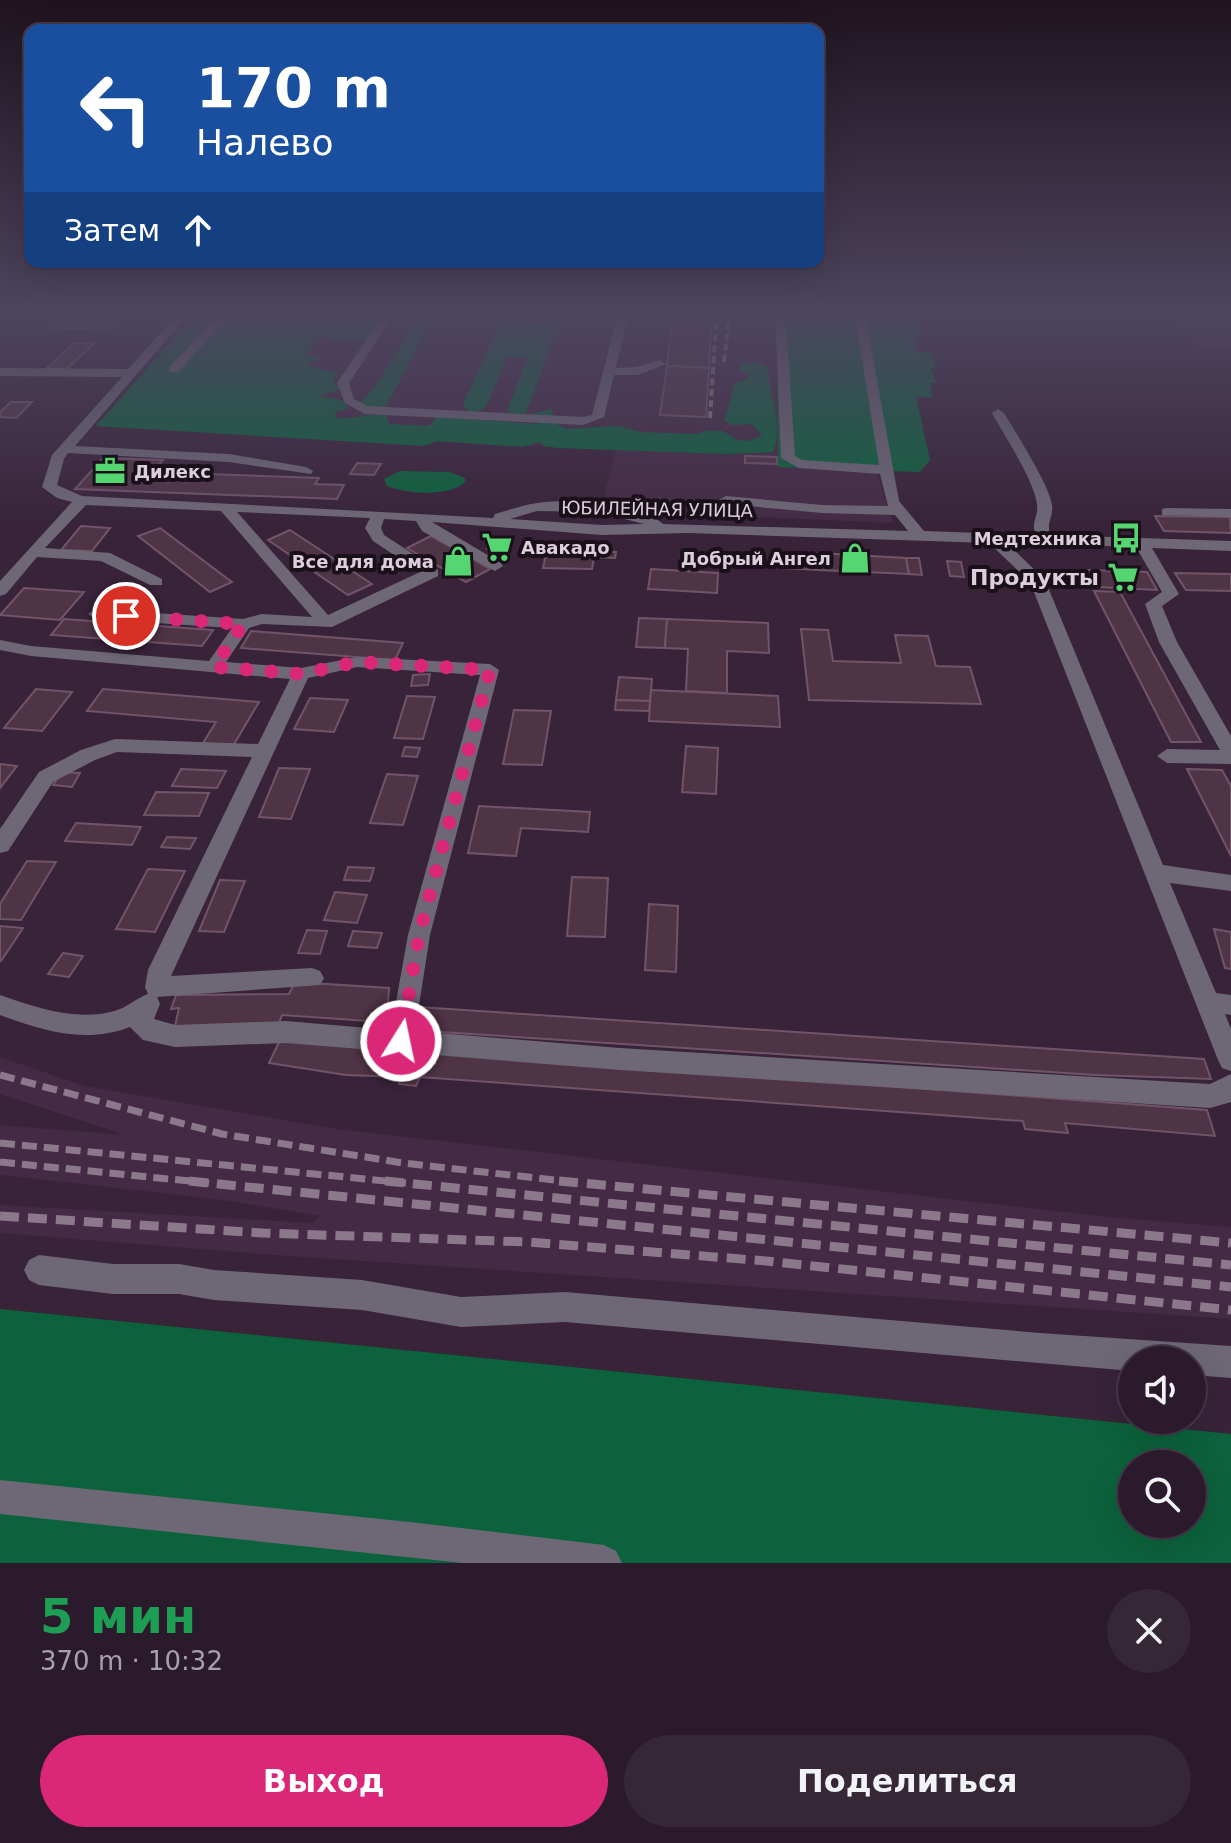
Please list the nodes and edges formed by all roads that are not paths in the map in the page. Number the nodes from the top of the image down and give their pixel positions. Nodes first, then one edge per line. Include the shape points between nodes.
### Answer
1 (124, 382) edge
2 (344, 382) edge
3 (607, 382) edge
4 (784, 382) edge
5 (871, 382) edge
6 (998, 413) dead end
7 (65, 449) junction
8 (885, 470) junction
9 (306, 471) dead end
10 (82, 500) junction
11 (726, 500) dead end
12 (225, 507) junction
13 (901, 511) junction
14 (1167, 512) dead end
15 (1231, 513) edge
16 (379, 514) junction
17 (422, 517) junction
18 (920, 536) junction
19 (994, 539) junction
20 (1046, 540) junction
21 (1142, 544) junction
22 (1231, 546) edge
23 (33, 552) junction
24 (495, 566) dead end
25 (156, 582) dead end
26 (0, 591) edge
27 (96, 614) dead end
28 (326, 623) junction
29 (243, 624) junction
30 (0, 645) edge
31 (214, 667) junction
32 (301, 674) junction
33 (1207, 713) junction
34 (1231, 713) edge
35 (264, 751) junction
36 (1231, 755) edge
37 (1167, 756) dead end
38 (0, 845) edge
39 (1154, 872) junction
40 (1231, 883) edge
41 (312, 978) dead end
42 (157, 987) junction
43 (1220, 1003) edge
44 (0, 1005) edge
45 (142, 1010) junction
46 (401, 1041) junction
47 (1231, 1060) edge
48 (1230, 1089) edge
49 (39, 1270) dead end
50 (1231, 1362) edge
51 (0, 1497) edge
52 (604, 1563) edge

1 - 7 street
2 - 3 street via 346,399 365,410 593,420
4 - 8 street via 788,458 799,464
5 - 8 street
6 - 20 street via 1045,505 1040,528
7 - 9 street via 229,458
7 - 10 street via 49,487
8 - 13 street via 892,502
10 - 12 street, ЮБИЛЕЙНАЯ УЛИЦА
10 - 23 street
11 - 13 street
12 - 16 street, ЮБИЛЕЙНАЯ УЛИЦА
12 - 28 street
13 - 18 street
14 - 15 street
16 - 17 street, ЮБИЛЕЙНАЯ УЛИЦА
16 - 28 street via 373,528 378,538 432,573
17 - 18 street, ЮБИЛЕЙНАЯ УЛИЦА via 602,530
17 - 24 street via 427,528
18 - 19 street, ЮБИЛЕЙНАЯ УЛИЦА
19 - 20 street, ЮБИЛЕЙНАЯ УЛИЦА
19 - 39 street via 1037,580
20 - 21 street, ЮБИЛЕЙНАЯ УЛИЦА
21 - 22 street, ЮБИЛЕЙНАЯ УЛИЦА
21 - 33 street via 1171,594 1153,604
23 - 25 street via 104,556
23 - 26 street
27 - 29 street
28 - 29 street via 262,619
29 - 31 street
30 - 31 street
31 - 32 street
32 - 35 street
32 - 46 street via 357,662 490,670 419,935
33 - 34 street
33 - 36 street
35 - 38 street via 115,745 46,777
35 - 42 street via 160,970
36 - 37 street
39 - 40 street
39 - 43 street
41 - 42 street
42 - 45 street
43 - 47 street
44 - 45 street via 76,1026 114,1022
45 - 46 street via 141,1023 152,1032 175,1036 286,1032
46 - 48 street via 1210,1096
49 - 50 street via 362,1295 461,1312 565,1307
51 - 52 street

